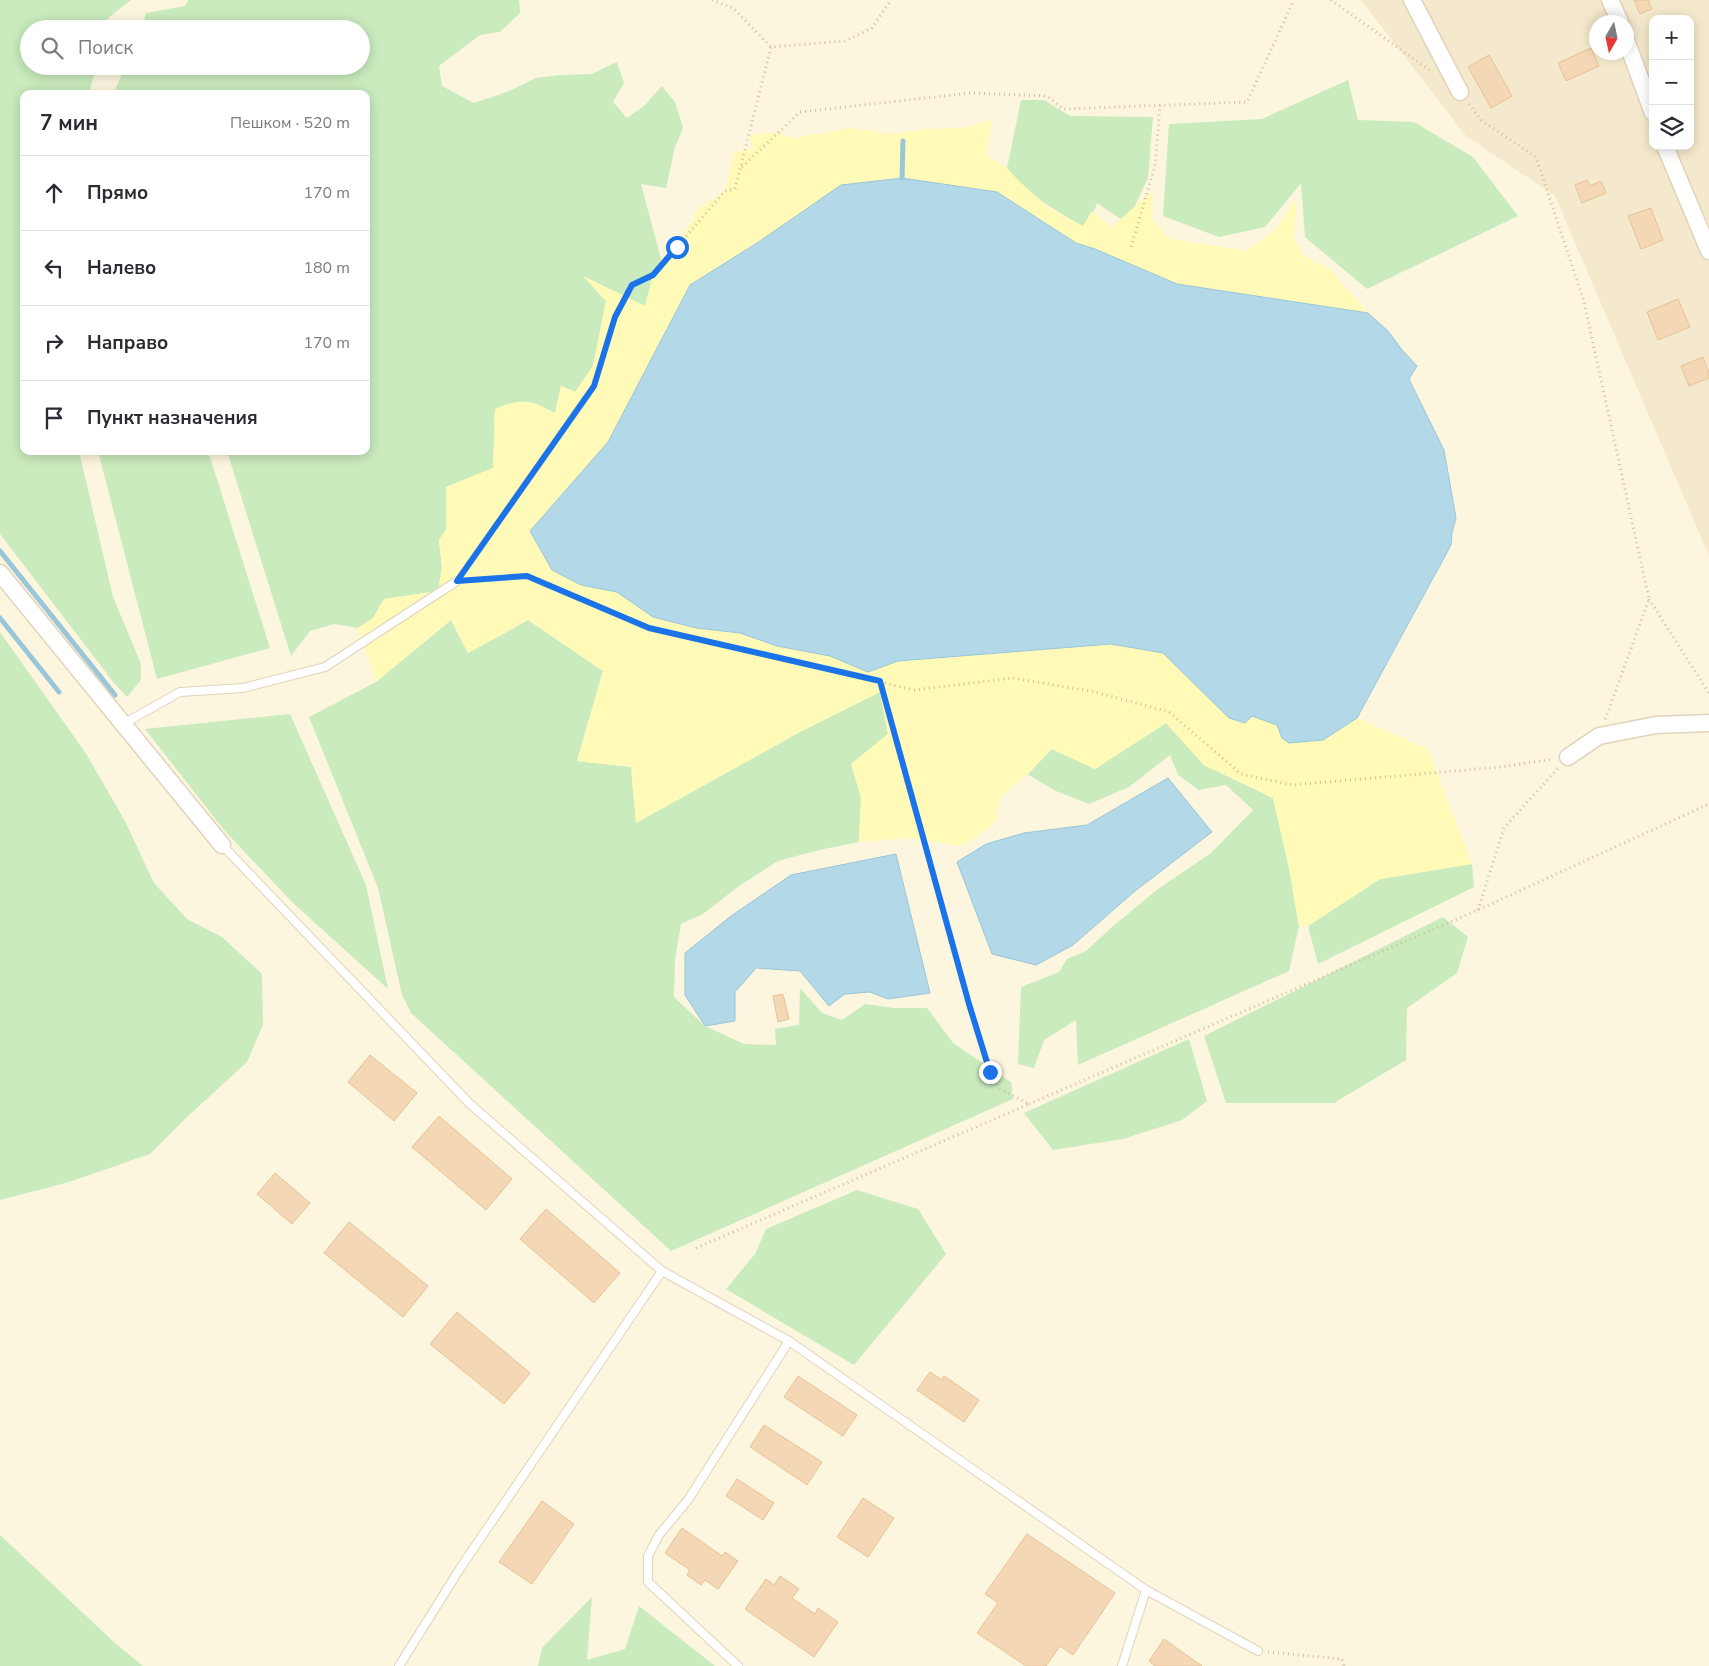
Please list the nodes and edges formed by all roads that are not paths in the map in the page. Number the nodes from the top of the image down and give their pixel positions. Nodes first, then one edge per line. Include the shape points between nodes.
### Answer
1 (1412, 0) edge
2 (1610, 0) edge
3 (1617, 15) edge
4 (1633, 60) edge
5 (1460, 92) road end
6 (1650, 105) edge
7 (1667, 150) edge
8 (1709, 251) edge
9 (0, 573) edge
10 (457, 581) road end
11 (122, 724) junction
12 (1709, 724) edge
13 (1568, 757) road end
14 (222, 845) joint
15 (662, 1271) junction
16 (788, 1341) junction
17 (1146, 1590) junction
18 (1258, 1651) road end
19 (400, 1666) edge
20 (738, 1666) edge
21 (1122, 1666) edge

1 - 5 street
2 - 3 street
4 - 6 street
7 - 8 street
9 - 11 street
10 - 11 lane via 325,667 244,688 180,692
11 - 14 street
12 - 13 street via 1656,725 1599,736
14 - 15 lane via 470,1104
15 - 16 lane
15 - 19 lane via 461,1567
16 - 17 lane
16 - 20 lane via 688,1500 659,1534 648,1556 648,1582
17 - 18 lane
17 - 21 lane

